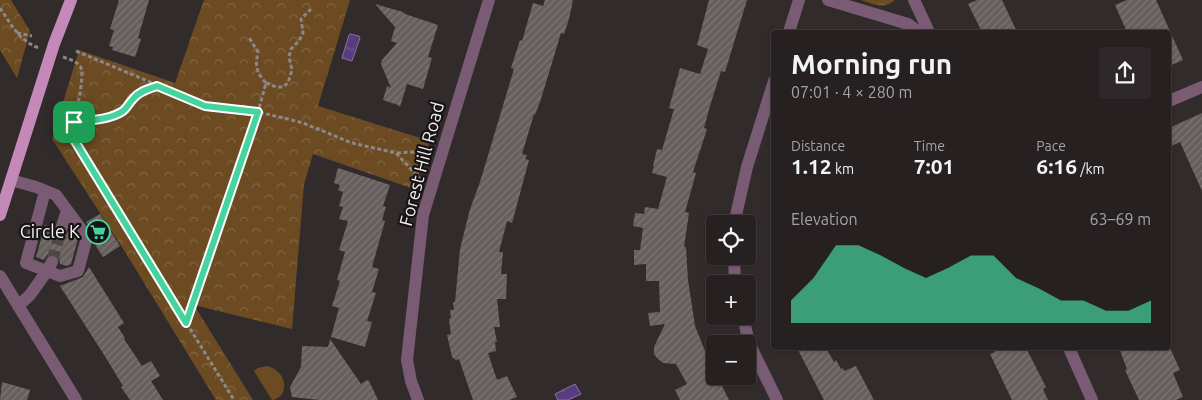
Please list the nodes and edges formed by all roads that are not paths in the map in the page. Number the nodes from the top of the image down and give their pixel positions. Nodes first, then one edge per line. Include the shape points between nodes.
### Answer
1 (67, 0) edge
2 (71, 0) edge
3 (488, 0) edge
4 (800, 0) edge
5 (828, 0) edge
6 (914, 0) edge
7 (65, 14) junction
8 (790, 30) edge
9 (916, 30) edge
10 (928, 30) edge
11 (1202, 87) edge
12 (771, 91) edge
13 (1171, 101) edge
14 (11, 180) junction
15 (45, 190) junction
16 (67, 211) junction
17 (0, 215) edge
18 (736, 215) edge
19 (61, 229) tunnel mouth
20 (50, 267) junction
21 (0, 276) edge
22 (18, 306) junction
23 (745, 325) edge
24 (1070, 350) edge
25 (76, 400) edge
26 (418, 400) edge
27 (778, 400) edge
28 (1092, 400) edge

1 - 7 main road
2 - 7 main road
3 - 26 street, Forest Hill Road via 423,215 407,360
4 - 8 street
5 - 9 street via 908,24
6 - 10 street
7 - 14 main road
11 - 13 street
12 - 18 street
14 - 15 street
14 - 17 main road
15 - 16 street via 56,195
15 - 20 street via 26,263
16 - 19 street
16 - 20 street via 87,237 78,271 60,276
20 - 22 street
21 - 22 street
22 - 25 street
23 - 27 street via 749,343
24 - 28 street

